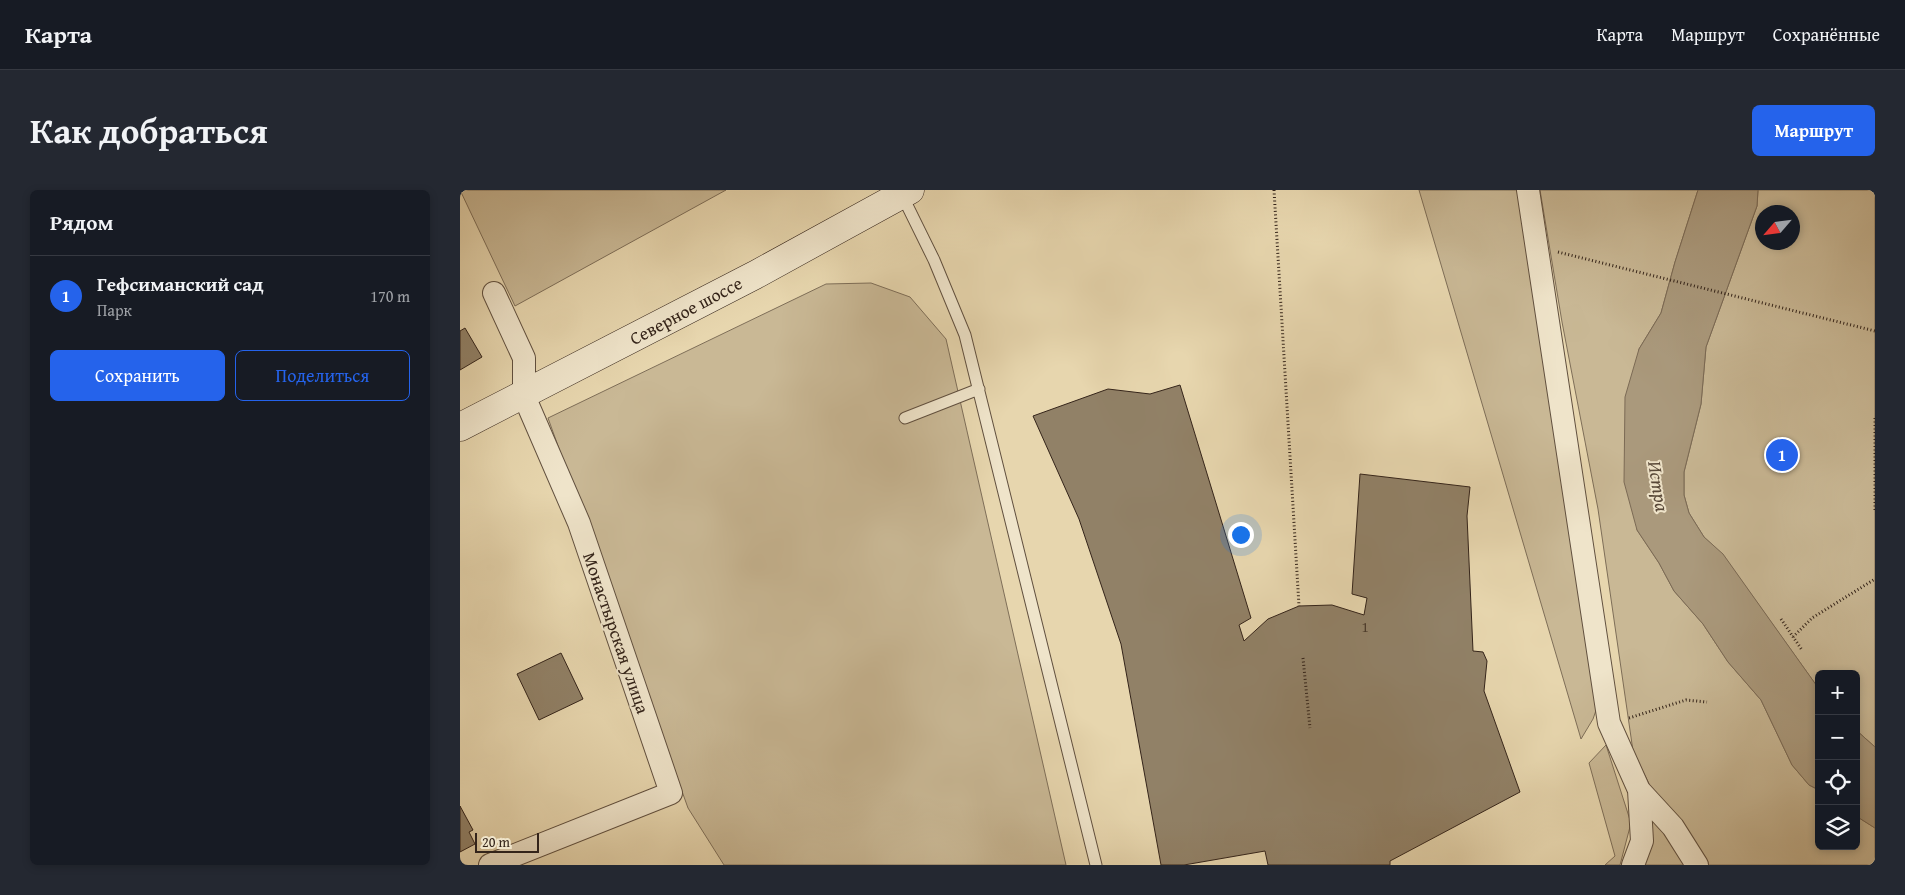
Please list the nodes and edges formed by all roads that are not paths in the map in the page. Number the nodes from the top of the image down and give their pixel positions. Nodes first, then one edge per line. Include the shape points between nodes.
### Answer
1 (1528, 190) edge
2 (906, 192) edge
3 (494, 294) dead end
4 (979, 389) junction
5 (524, 396) junction
6 (905, 418) dead end
7 (460, 427) edge
8 (1639, 790) junction
9 (490, 865) edge
10 (1096, 865) edge
11 (1633, 865) edge
12 (1697, 865) edge

1 - 8 street via 1609,723
2 - 4 lane via 965,335
2 - 5 main road, Северное шоссе via 756,275
3 - 5 street, Монастырская улица via 524,358
4 - 6 lane
4 - 10 lane
5 - 7 main road, Северное шоссе
5 - 9 street, Монастырская улица via 579,523 671,793
8 - 11 street via 1642,841
8 - 12 street via 1673,827

